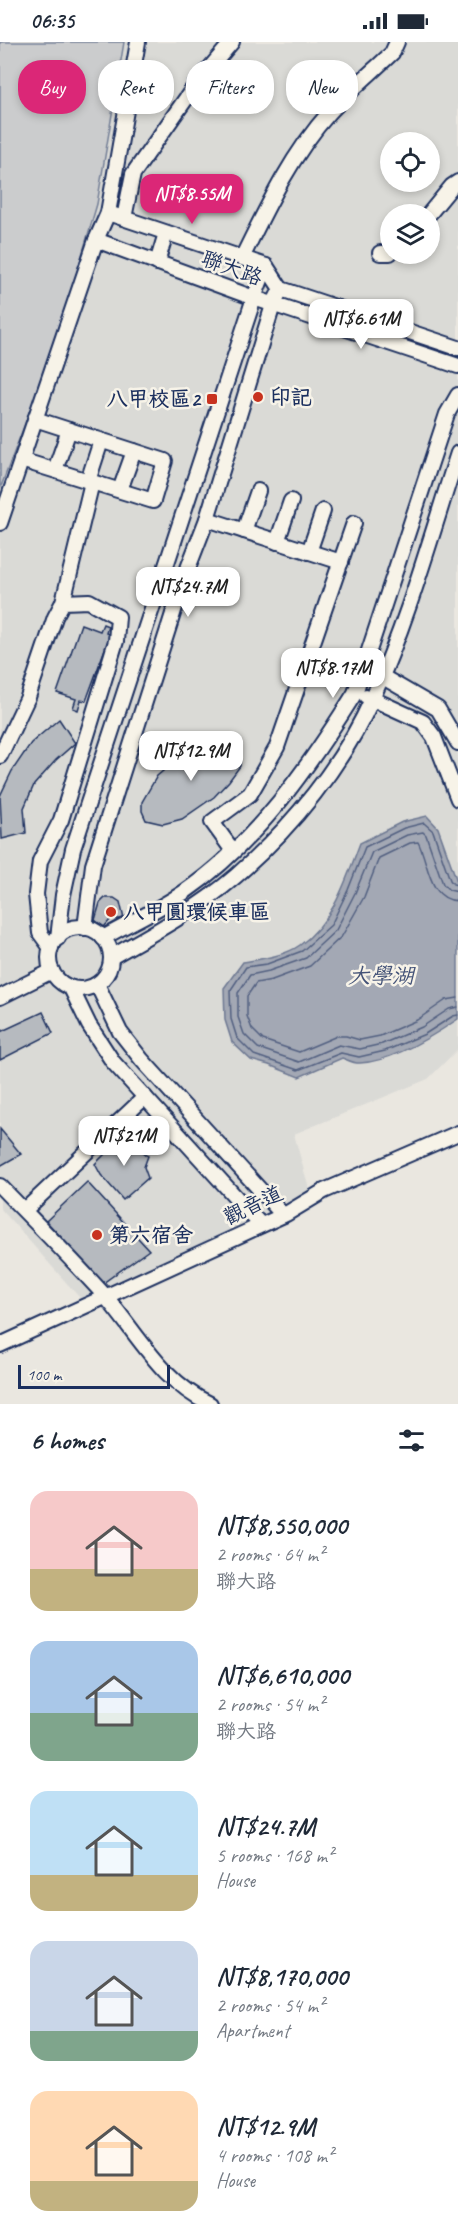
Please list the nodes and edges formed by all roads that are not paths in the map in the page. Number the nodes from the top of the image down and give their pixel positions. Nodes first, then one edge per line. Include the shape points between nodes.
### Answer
1 (138, 42) edge
2 (232, 42) edge
3 (397, 42) edge
4 (458, 182) edge
5 (437, 204) edge
6 (108, 213) junction
7 (124, 218) junction
8 (166, 233) junction
9 (96, 240) junction
10 (242, 258) junction
11 (157, 262) junction
12 (266, 266) junction
13 (281, 289) junction
14 (254, 298) junction
15 (273, 304) junction
16 (458, 348) edge
17 (458, 366) edge
18 (458, 395) edge
19 (35, 419) junction
20 (69, 430) junction
21 (101, 441) junction
22 (134, 451) junction
23 (458, 453) edge
24 (21, 460) junction
25 (55, 470) junction
26 (90, 481) junction
27 (120, 490) junction
28 (258, 491) dead end
29 (291, 501) dead end
30 (323, 511) dead end
31 (207, 519) junction
32 (0, 523) edge
33 (354, 523) dead end
34 (244, 531) junction
35 (277, 542) junction
36 (309, 552) junction
37 (341, 562) junction
38 (63, 602) junction
39 (364, 667) junction
40 (381, 675) junction
41 (355, 693) junction
42 (373, 698) junction
43 (458, 743) edge
44 (0, 756) edge
45 (454, 774) edge
46 (458, 799) edge
47 (233, 851) junction
48 (85, 928) junction
49 (103, 938) junction
50 (55, 943) junction
51 (111, 957) junction
52 (52, 971) junction
53 (97, 984) junction
54 (71, 988) junction
55 (0, 997) edge
56 (145, 1097) junction
57 (458, 1133) edge
58 (0, 1186) edge
59 (25, 1210) junction
60 (283, 1215) junction
61 (261, 1226) junction
62 (106, 1298) junction
63 (0, 1345) edge
64 (210, 1404) edge

1 - 6 street
2 - 7 street via 197,83 133,174
3 - 10 street via 392,52 328,114 309,139 275,191
4 - 5 street
6 - 7 street, 聯大路
6 - 9 street
7 - 8 street, 聯大路
8 - 10 street, 聯大路
8 - 11 street
9 - 11 street, 聯大路
9 - 19 street
10 - 12 street, 聯大路
11 - 14 street, 聯大路
12 - 13 street, 聯大路
12 - 14 street
13 - 15 street
13 - 16 street, 聯大路
14 - 15 street, 聯大路
14 - 50 street via 73,849
15 - 17 street, 聯大路
15 - 31 street
18 - 39 street via 447,414
19 - 20 street
19 - 24 street
20 - 21 street
20 - 25 street
21 - 22 street
21 - 26 street
22 - 27 street
22 - 27 street via 165,461 153,501
23 - 40 street
24 - 25 street
24 - 32 street
25 - 26 street
26 - 27 street
26 - 38 street
28 - 34 street
29 - 35 street
30 - 36 street
31 - 34 street
31 - 48 street via 185,576 93,865
33 - 37 street
34 - 35 street
35 - 36 street
36 - 37 street
37 - 47 street via 277,747 250,794 212,822
38 - 44 street via 28,697
38 - 50 street via 89,601 118,617 116,641 61,820 40,861 36,894 40,933
39 - 40 street
39 - 41 street
40 - 42 street
40 - 43 street via 438,709
41 - 42 street
41 - 47 street via 301,776
42 - 45 street via 423,722
42 - 51 street via 338,762 286,828 236,877 164,928
45 - 46 street
47 - 49 street via 183,893
48 - 49 street
48 - 50 street via 75,928
49 - 51 street
50 - 52 street via 50,956
51 - 53 street via 110,968
52 - 54 street
52 - 55 street
53 - 54 street
53 - 60 street via 120,1032 142,1060
54 - 56 street via 89,1026 113,1062
56 - 59 street
56 - 61 street
57 - 60 street, 觀音道 via 324,1191
58 - 59 street
59 - 62 street
60 - 61 street, 觀音道
61 - 62 street, 觀音道
62 - 63 street, 觀音道
62 - 64 street via 148,1353 174,1379

